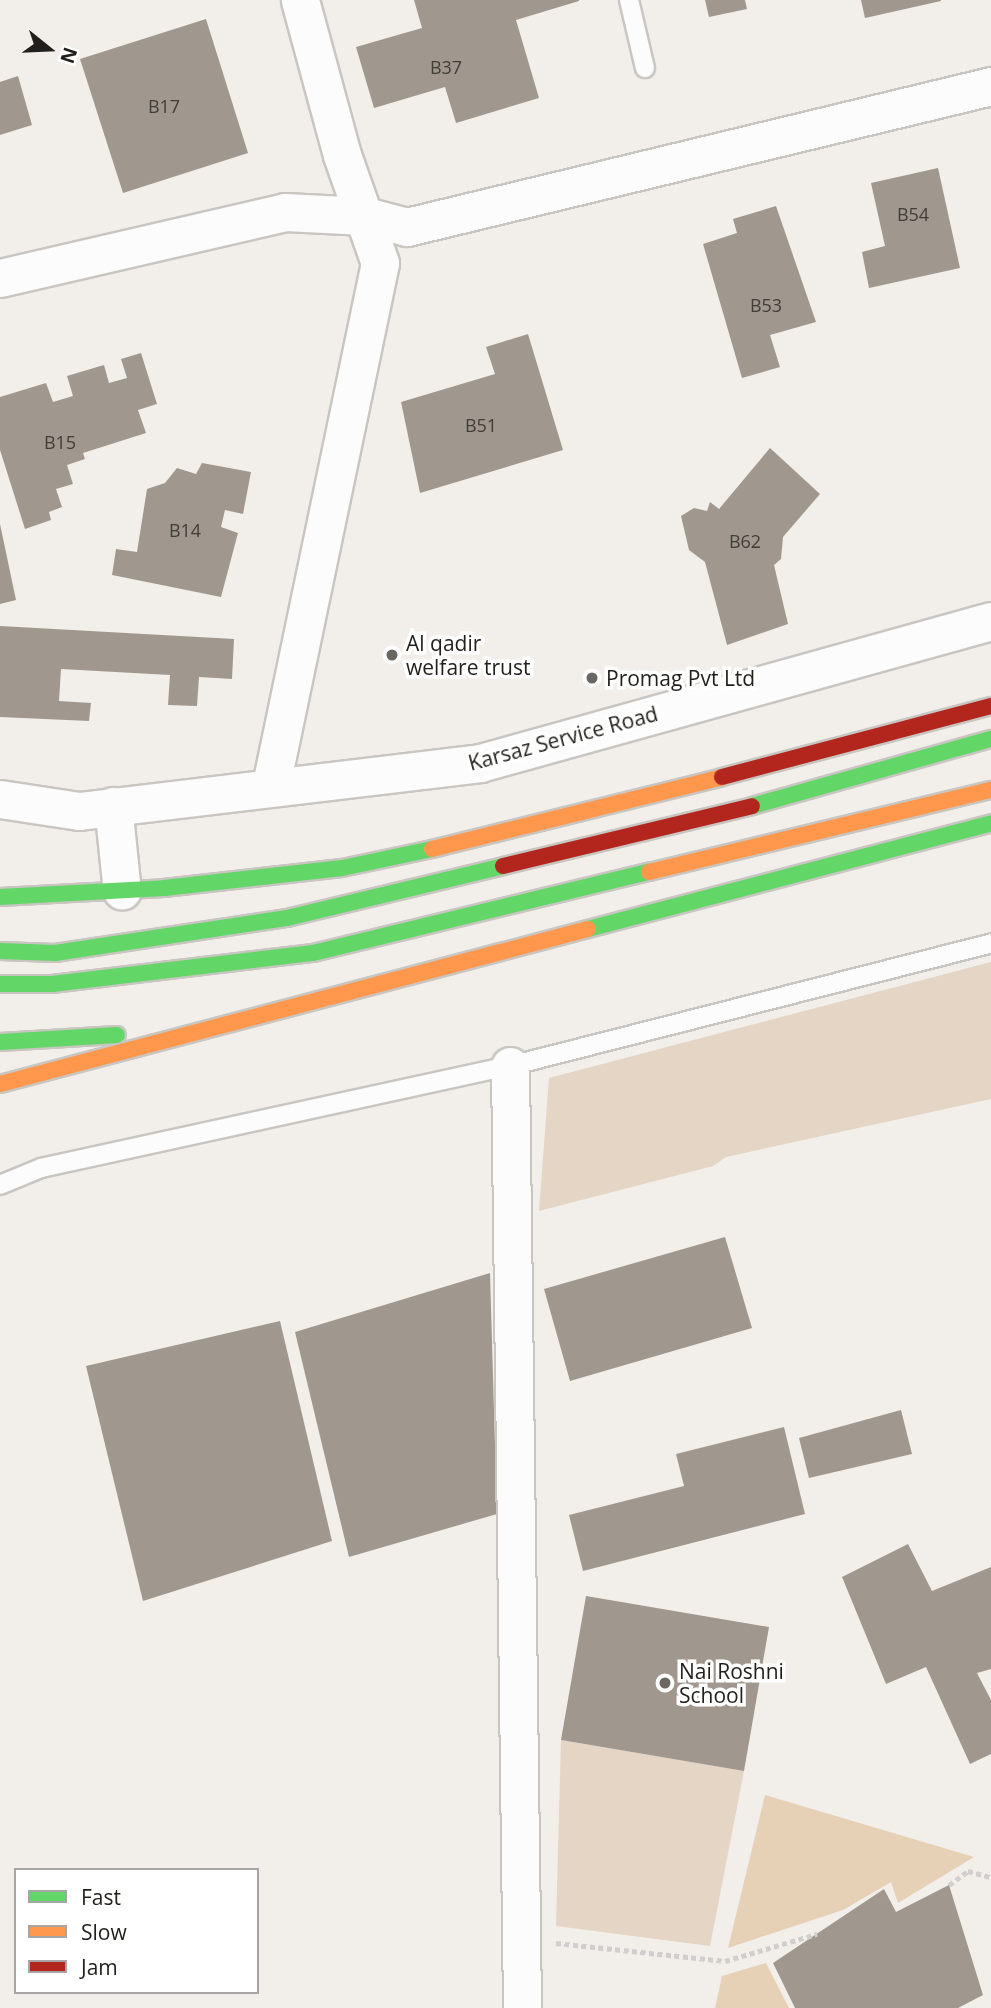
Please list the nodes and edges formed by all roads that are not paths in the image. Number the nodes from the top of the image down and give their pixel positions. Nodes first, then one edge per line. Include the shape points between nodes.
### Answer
1 (300, 0) edge
2 (629, 0) edge
3 (645, 68) dead end
4 (991, 86) edge
5 (365, 216) junction
6 (0, 278) edge
7 (991, 621) edge
8 (991, 706) edge
9 (991, 739) edge
10 (271, 785) junction
11 (991, 790) edge
12 (0, 799) edge
13 (113, 806) junction
14 (991, 822) edge
15 (0, 890) edge
16 (122, 891) junction
17 (0, 897) edge
18 (32, 898) junction
19 (991, 943) edge
20 (0, 951) edge
21 (0, 984) edge
22 (197, 1031) junction
23 (0, 1042) edge
24 (510, 1066) junction
25 (0, 1084) edge
26 (0, 1185) edge
27 (522, 2008) edge

1 - 5 street
2 - 3 lane
4 - 5 street via 407,227
5 - 6 street via 285,212
5 - 10 street via 380,263
7 - 10 street, Karsaz Service Road via 480,763
8 - 16 highway via 401,856 291,876
9 - 20 highway via 750,807 287,918 55,953
10 - 13 street, Karsaz Service Road
11 - 21 highway via 313,953 52,984
12 - 13 street, Karsaz Service Road via 79,811
13 - 16 street
14 - 22 highway
15 - 18 highway
16 - 18 highway
17 - 18 highway
19 - 24 lane
22 - 23 highway
22 - 25 highway
24 - 26 lane via 41,1168
24 - 27 street

